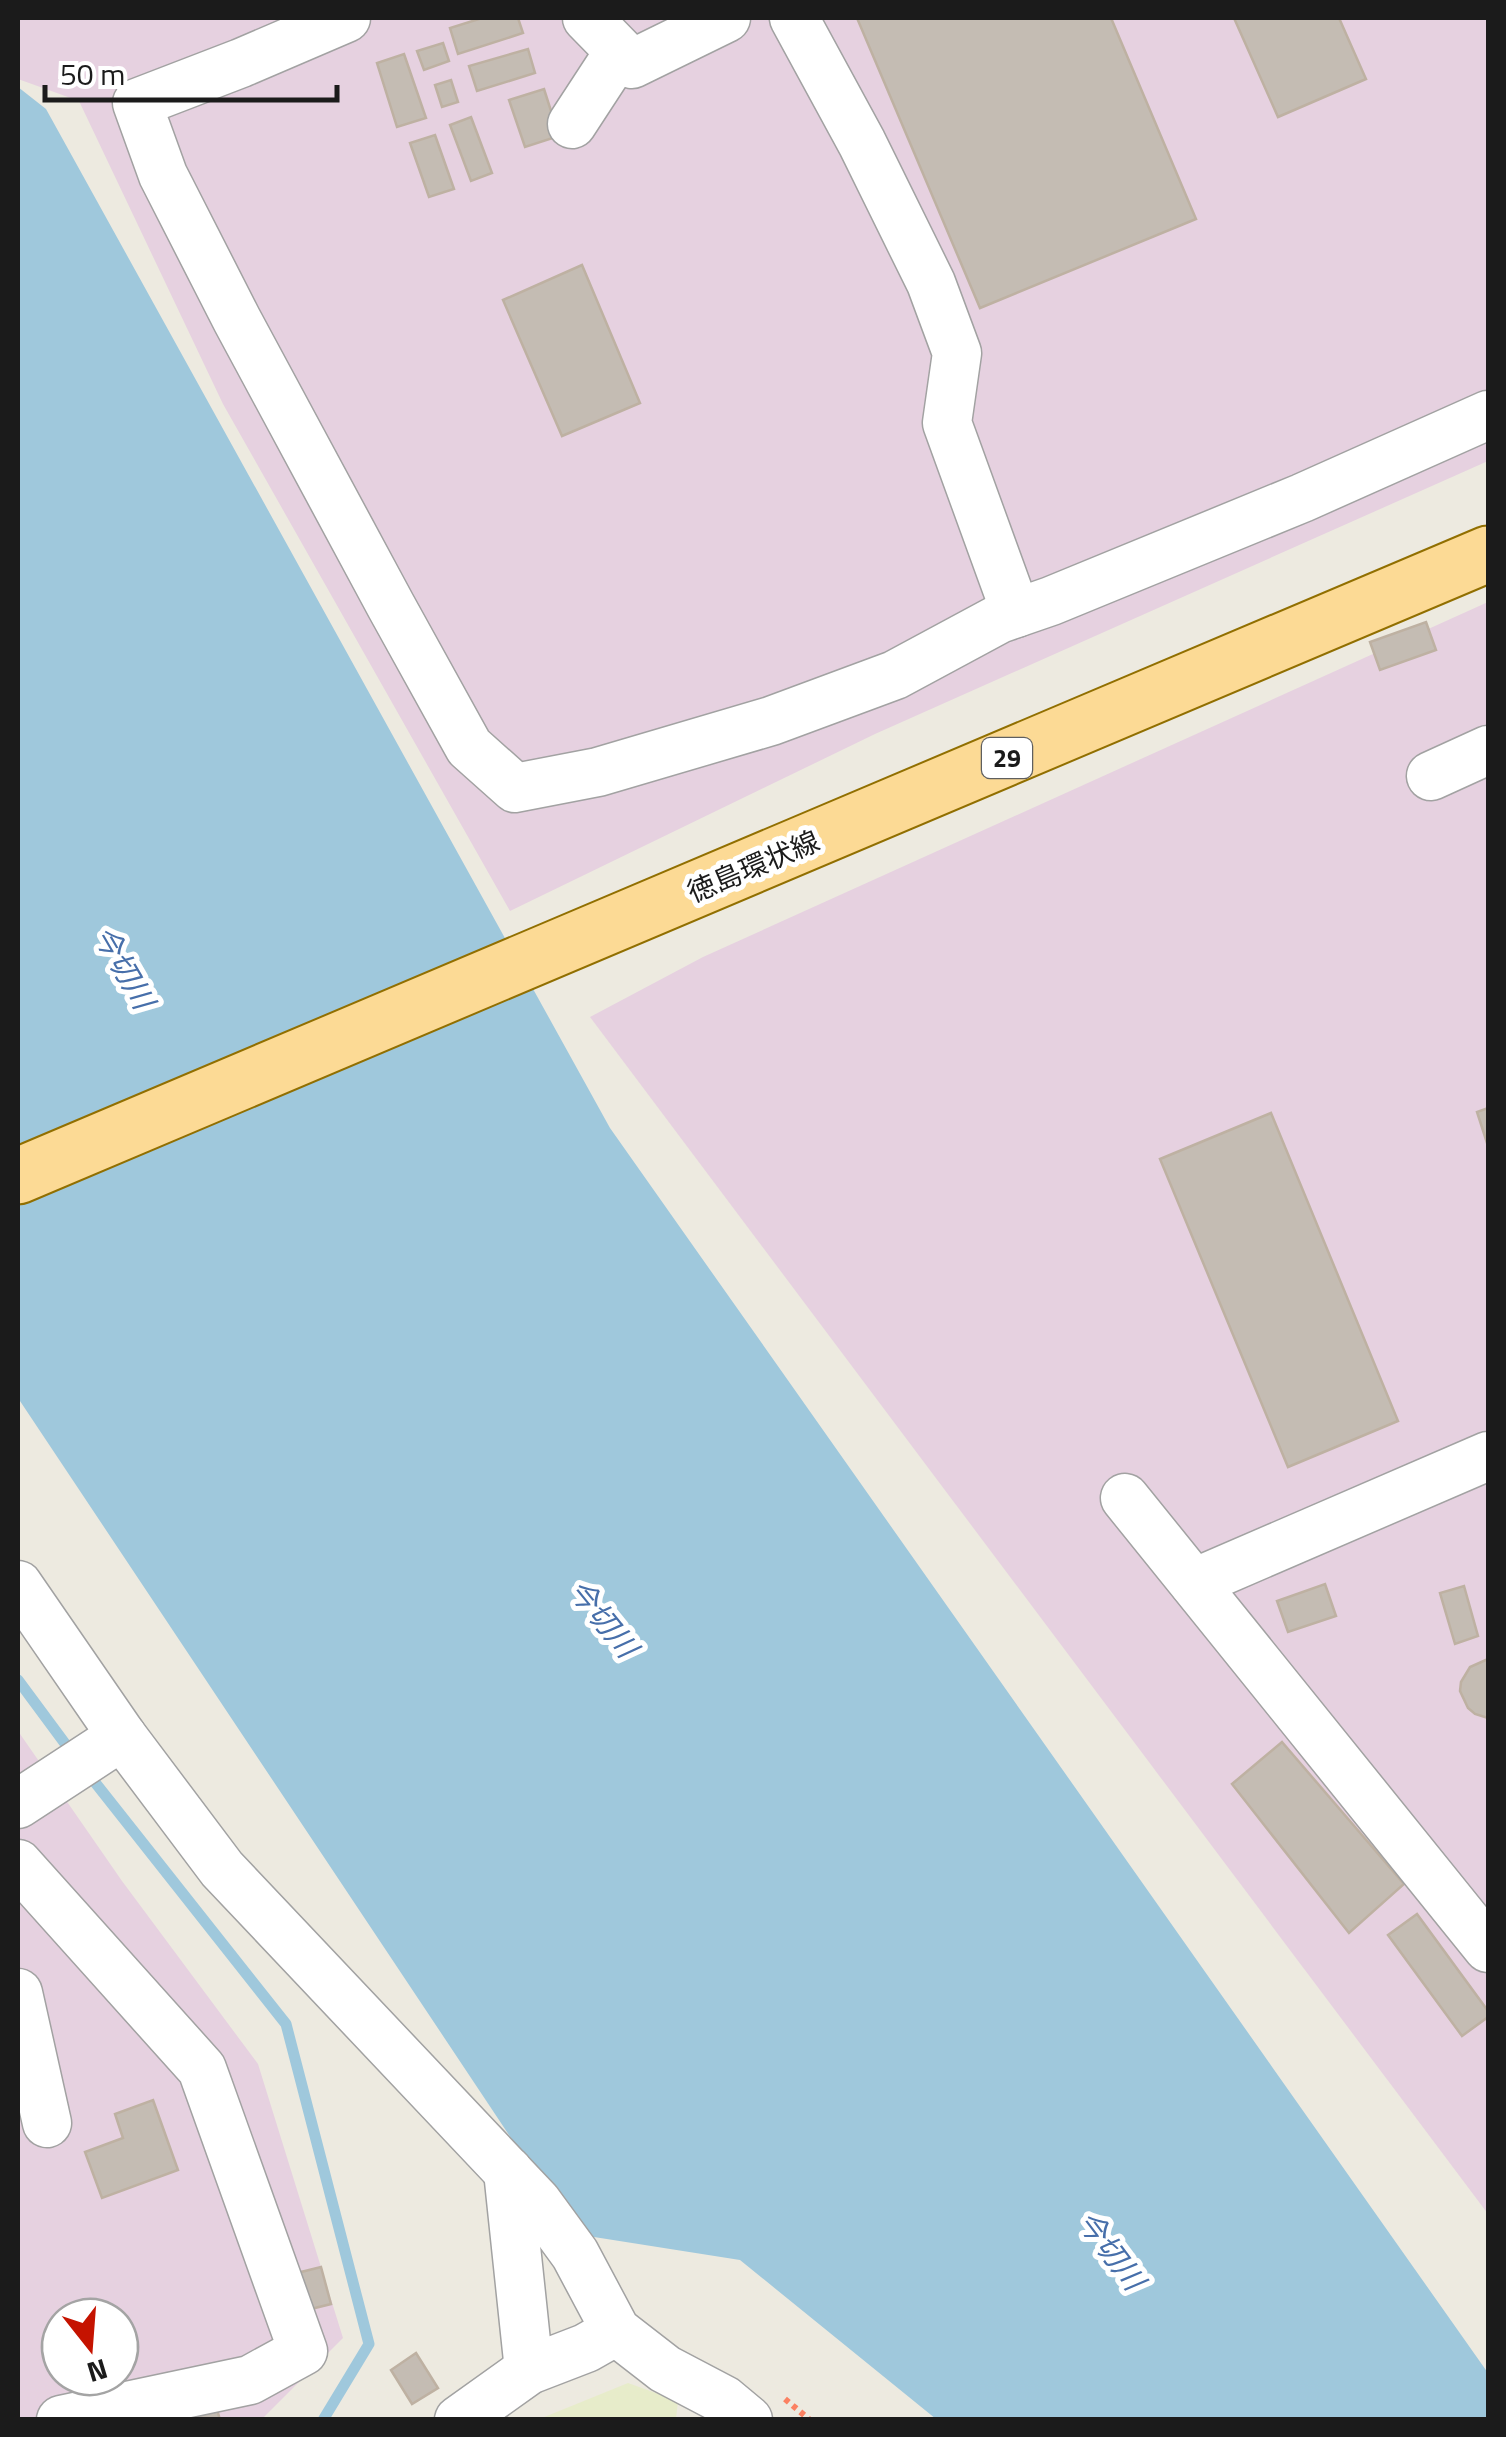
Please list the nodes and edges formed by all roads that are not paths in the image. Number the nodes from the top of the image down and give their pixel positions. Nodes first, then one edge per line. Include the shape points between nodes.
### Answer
1 (346, 18) edge
2 (586, 18) edge
3 (726, 18) edge
4 (794, 18) edge
5 (620, 52) junction
6 (572, 124) dead end
7 (1488, 416) edge
8 (1488, 554) edge
9 (1016, 613) junction
10 (1488, 750) edge
11 (1431, 776) dead end
12 (18, 1176) edge
13 (1488, 1456) edge
14 (1125, 1498) dead end
15 (1194, 1583) junction
16 (18, 1585) edge
17 (122, 1736) junction
18 (18, 1804) edge
19 (18, 1864) edge
20 (1488, 1948) edge
21 (18, 1993) edge
22 (34, 2095) edge
23 (508, 2171) junction
24 (616, 2331) junction
25 (529, 2370) junction
26 (60, 2420) edge
27 (460, 2420) edge
28 (748, 2420) edge

1 - 9 street via 137,103 163,175 237,320 481,758 515,788 598,772 895,676
2 - 5 street
3 - 5 street via 632,64
4 - 9 street via 932,282 957,353 948,424
5 - 6 street
7 - 9 street
8 - 12 main road, 徳島環状線 / 29
10 - 11 street
13 - 15 street
14 - 15 street
15 - 20 street
16 - 17 street
17 - 18 street
17 - 23 street via 222,1868
19 - 26 street via 202,2069 303,2351 250,2380
21 - 22 street
23 - 24 street via 575,2254
23 - 25 street
24 - 25 street
24 - 28 street
25 - 27 street

